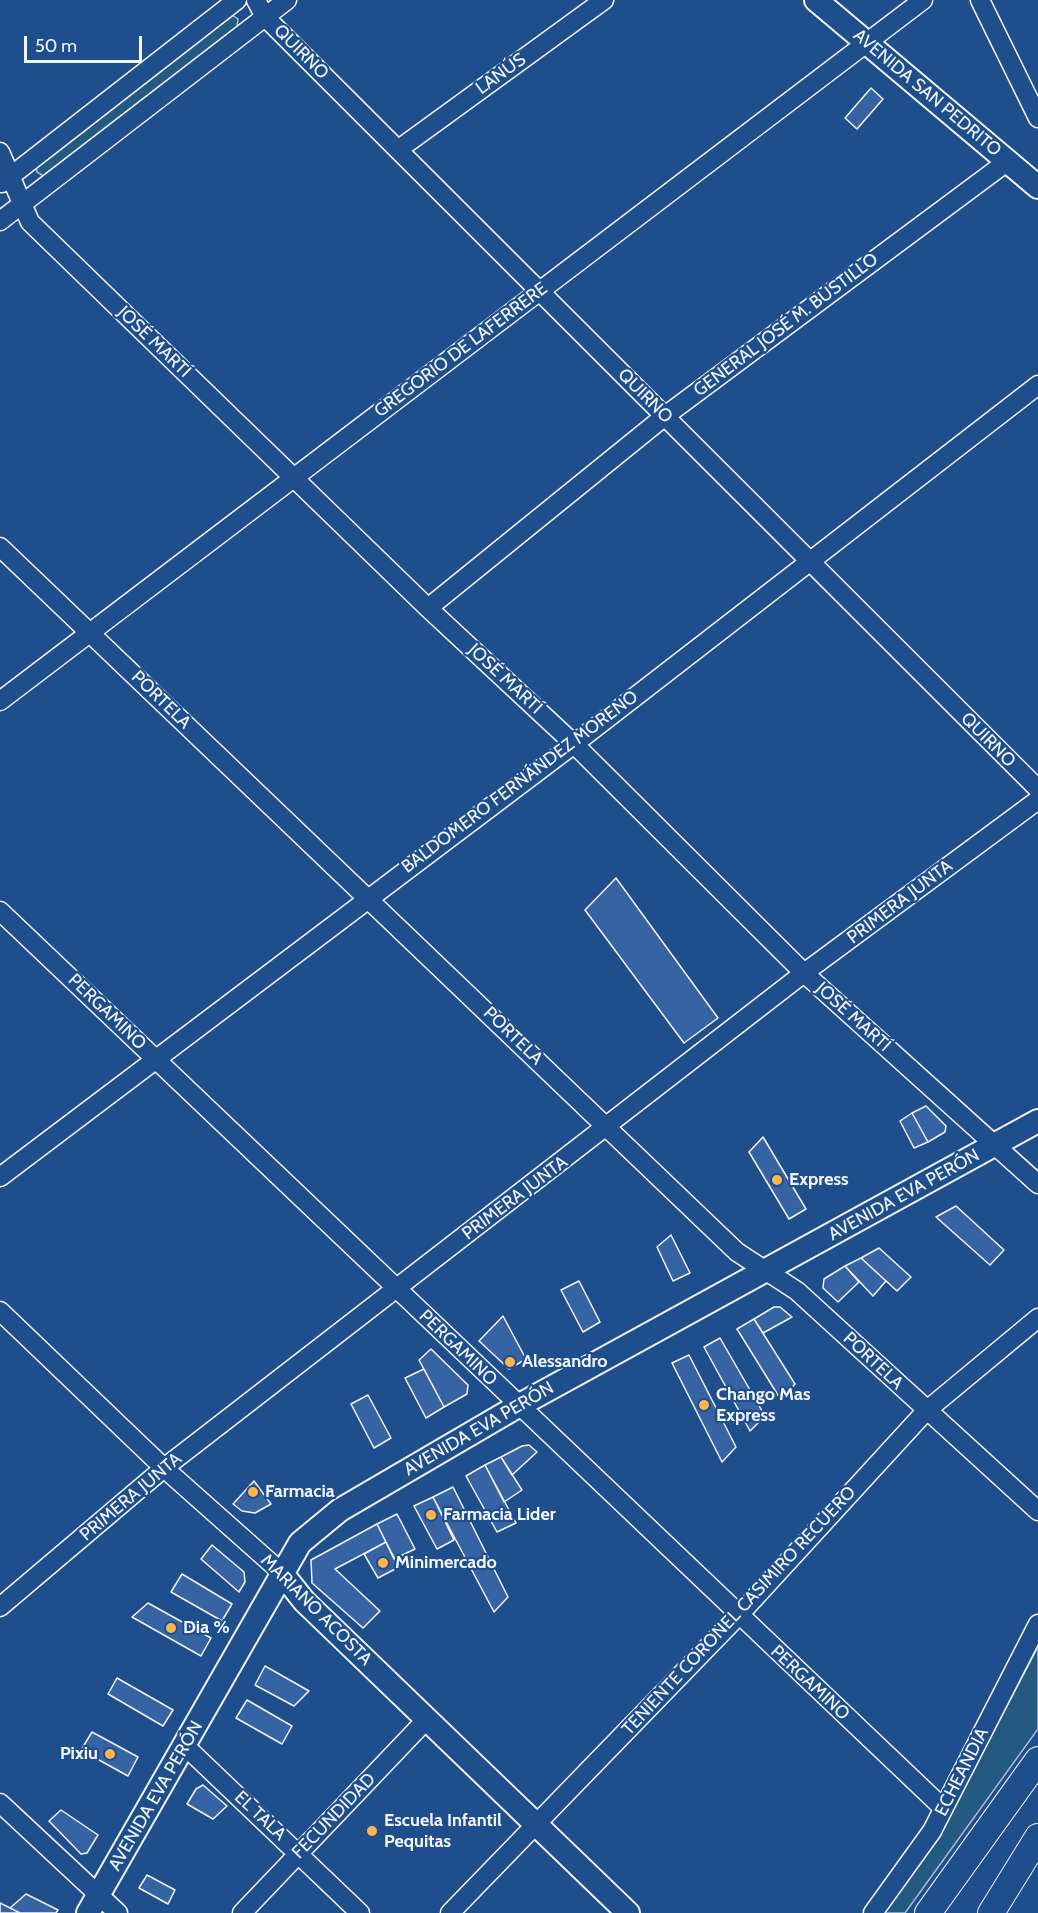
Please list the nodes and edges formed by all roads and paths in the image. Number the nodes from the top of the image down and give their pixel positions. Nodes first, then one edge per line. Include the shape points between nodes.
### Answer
1 (237, 0) edge
2 (256, 0) edge
3 (286, 0) edge
4 (603, 0) edge
5 (816, 0) edge
6 (923, 0) edge
7 (980, 0) edge
8 (265, 17) junction
9 (867, 45) junction
10 (1038, 118) edge
11 (399, 148) junction
12 (0, 152) edge
13 (1008, 161) junction
14 (5, 181) edge
15 (1038, 187) edge
16 (22, 204) junction
17 (0, 221) edge
18 (538, 292) junction
19 (1038, 385) edge
20 (665, 416) junction
21 (294, 477) junction
22 (0, 547) edge
23 (807, 561) junction
24 (428, 608) junction
25 (89, 632) junction
26 (0, 701) edge
27 (574, 744) junction
28 (1038, 789) edge
29 (1038, 800) edge
30 (368, 897) junction
31 (0, 911) edge
32 (804, 973) junction
33 (156, 1059) junction
34 (1038, 1121) edge
35 (608, 1128) junction
36 (997, 1145) junction
37 (0, 1177) edge
38 (1038, 1184) edge
39 (765, 1271) junction
40 (396, 1289) junction
41 (0, 1311) edge
42 (1038, 1318) edge
43 (518, 1406) junction
44 (926, 1411) junction
45 (164, 1468) junction
46 (1038, 1511) edge
47 (281, 1572) junction
48 (0, 1607) edge
49 (739, 1616) junction
50 (1038, 1624) edge
51 (426, 1719) junction
52 (185, 1746) junction
53 (1038, 1760) edge
54 (0, 1803) edge
55 (943, 1808) junction
56 (536, 1822) junction
57 (1038, 1837) edge
58 (298, 1853) junction
59 (94, 1904) edge
60 (118, 1913) edge
61 (242, 1913) edge
62 (360, 1913) edge
63 (450, 1913) edge
64 (628, 1913) edge
65 (873, 1913) edge
66 (927, 1913) edge
67 (991, 1913) edge

1 - 14 street
2 - 8 street, QUIRNO
3 - 8 street
4 - 11 street, LANÚS
5 - 9 main road, AVENIDA SAN PEDRITO
6 - 9 street, GREGORIO DE LAFERRERE
7 - 10 street
8 - 11 street, QUIRNO
8 - 16 street
9 - 13 main road, AVENIDA SAN PEDRITO
9 - 18 street, GREGORIO DE LAFERRERE
11 - 18 street, QUIRNO
12 - 14 street, JOSÉ MARTÍ
13 - 15 main road, AVENIDA SAN PEDRITO
13 - 20 street, GENERAL JOSÉ M. BUSTILLO
14 - 16 street, JOSÉ MARTÍ
16 - 17 street
16 - 21 street, JOSÉ MARTÍ via 30,222
18 - 20 street, QUIRNO
18 - 21 street, GREGORIO DE LAFERRERE
19 - 23 street, BALDOMERO FERNÁNDEZ MORENO
20 - 23 street, QUIRNO
20 - 24 street, GENERAL JOSÉ M. BUSTILLO
21 - 24 street, JOSÉ MARTÍ
21 - 25 street, GREGORIO DE LAFERRERE
22 - 25 street, PORTELA
23 - 27 street, BALDOMERO FERNÁNDEZ MORENO
23 - 28 street, QUIRNO
24 - 27 street, JOSÉ MARTÍ
25 - 26 street, GREGORIO DE LAFERRERE
25 - 30 street, PORTELA
27 - 30 street, BALDOMERO FERNÁNDEZ MORENO
27 - 32 street, JOSÉ MARTÍ
29 - 32 street, PRIMERA JUNTA
30 - 33 street, BALDOMERO FERNÁNDEZ MORENO
30 - 35 street, PORTELA
31 - 33 street, PERGAMINO
32 - 35 street, PRIMERA JUNTA
32 - 36 street, JOSÉ MARTÍ
33 - 37 street, BALDOMERO FERNÁNDEZ MORENO
33 - 40 street, PERGAMINO
34 - 36 main road, AVENIDA EVA PERÓN
35 - 39 street, PORTELA via 737,1252
35 - 40 street, PRIMERA JUNTA
36 - 38 street, JOSÉ MARTÍ
36 - 39 main road, AVENIDA EVA PERÓN
39 - 43 main road, AVENIDA EVA PERÓN
39 - 44 street, PORTELA via 797,1291
40 - 43 street, PERGAMINO
40 - 45 street, PRIMERA JUNTA
41 - 45 street, MARIANO ACOSTA
42 - 44 street, TENIENTE CORONEL CASIMIRO RECUERO
43 - 47 main road, AVENIDA EVA PERÓN via 340,1510 300,1543
43 - 49 street, PERGAMINO
44 - 46 street, PORTELA
44 - 49 street, TENIENTE CORONEL CASIMIRO RECUERO
45 - 47 street, MARIANO ACOSTA
45 - 48 street, PRIMERA JUNTA
47 - 51 main road, MARIANO ACOSTA via 304,1600
47 - 52 main road, AVENIDA EVA PERÓN
49 - 55 street, PERGAMINO
49 - 56 street, TENIENTE CORONEL CASIMIRO RECUERO
50 - 55 street, ECHEANDIA
51 - 56 main road, MARIANO ACOSTA
51 - 58 street, FECUNDIDAD
52 - 58 street, EL TALA
52 - 59 main road, AVENIDA EVA PERÓN
53 - 66 highway
54 - 59 street
55 - 65 street, ECHEANDIA via 932,1831
56 - 63 street, TENIENTE CORONEL CASIMIRO RECUERO
56 - 64 main road, MARIANO ACOSTA
57 - 67 highway
58 - 61 street, FECUNDIDAD
58 - 62 street, EL TALA
59 - 60 street

